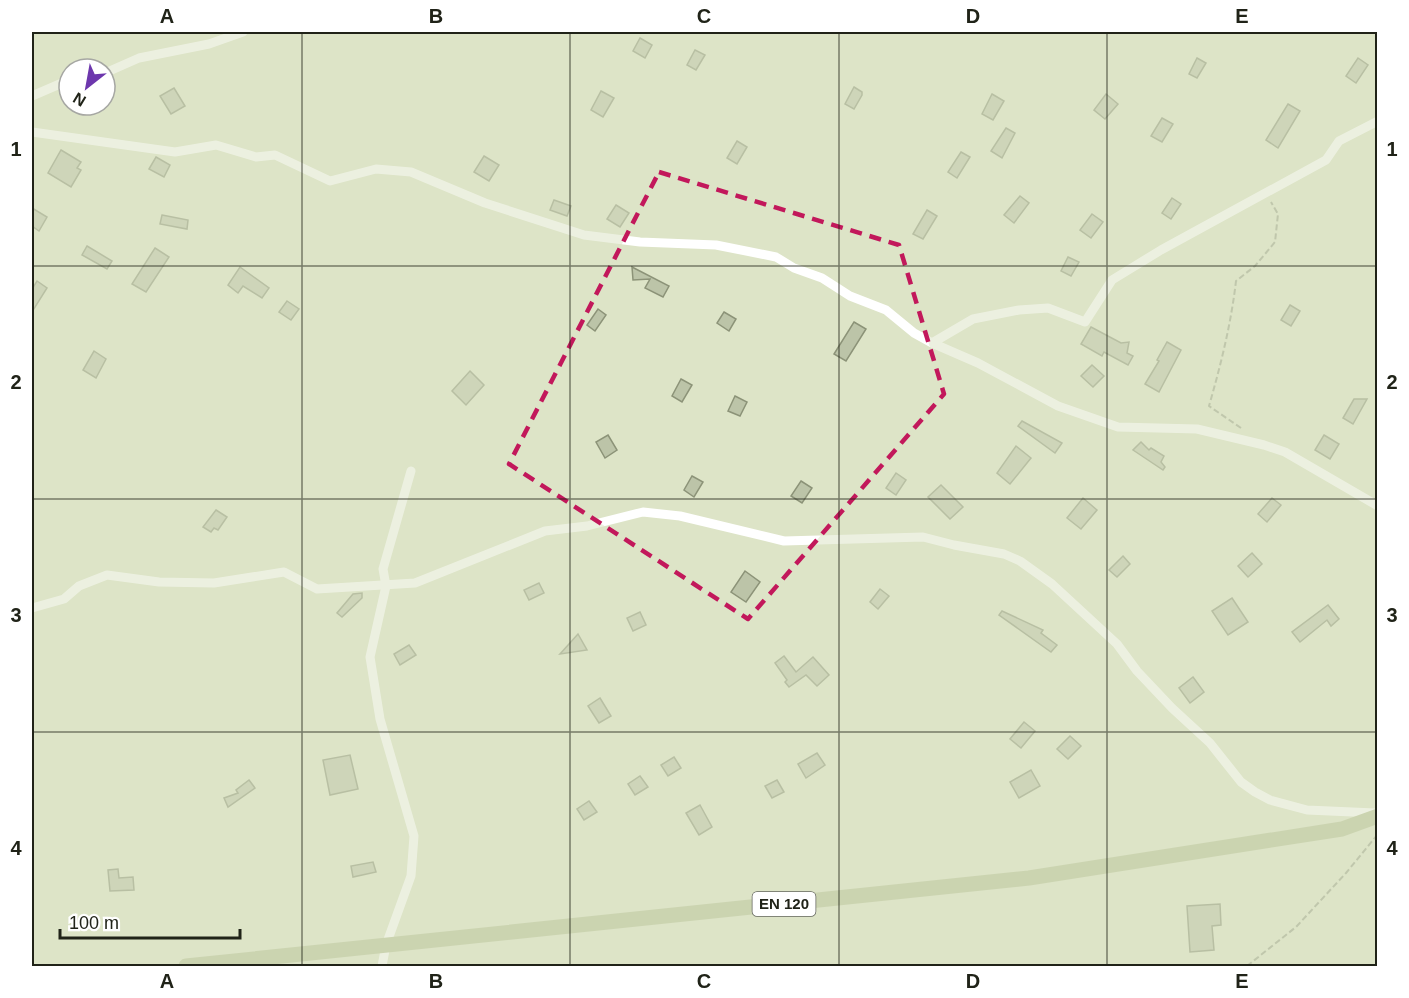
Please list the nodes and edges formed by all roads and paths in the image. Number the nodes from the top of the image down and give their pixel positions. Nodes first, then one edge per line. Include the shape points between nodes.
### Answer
1 (243, 32) edge
2 (117, 68) edge
3 (57, 85) edge
4 (32, 96) edge
5 (1377, 121) edge
6 (32, 132) edge
7 (1266, 194) junction
8 (932, 343) junction
9 (1246, 432) dead end
10 (411, 471) dead end
11 (1377, 506) edge
12 (386, 586) junction
13 (32, 609) edge
14 (1377, 814) edge
15 (1377, 834) edge
16 (386, 945) junction
17 (186, 966) edge
18 (382, 966) edge
19 (1247, 966) edge

1 - 2 street via 209,44 139,58
3 - 4 street
5 - 7 street via 1339,141 1326,160
6 - 8 street via 175,152 216,145 256,157 275,155 330,181 376,169 411,172 485,203 584,235 716,245 776,256 850,296 886,310
7 - 8 street via 1112,280 1085,322 1048,308 1019,310 973,319
7 - 9 path via 1278,214 1275,242 1236,281 1231,321 1209,405
8 - 11 street via 1058,406 1118,427 1197,429 1285,452
10 - 12 street via 383,569
12 - 13 street via 317,589 284,572 214,583 159,582 107,575 79,586 64,599
12 - 14 street via 416,584 545,531 587,526 643,512 680,516 784,541 923,537 1004,554 1052,584 1117,644 1172,708 1210,743 1241,782 1270,800 1307,810
12 - 16 street via 369,657 380,719 414,836 411,876
14 - 16 main road, EN 120 via 1342,829 1029,878
15 - 19 path via 1296,927
16 - 17 main road, EN 120
16 - 18 street

